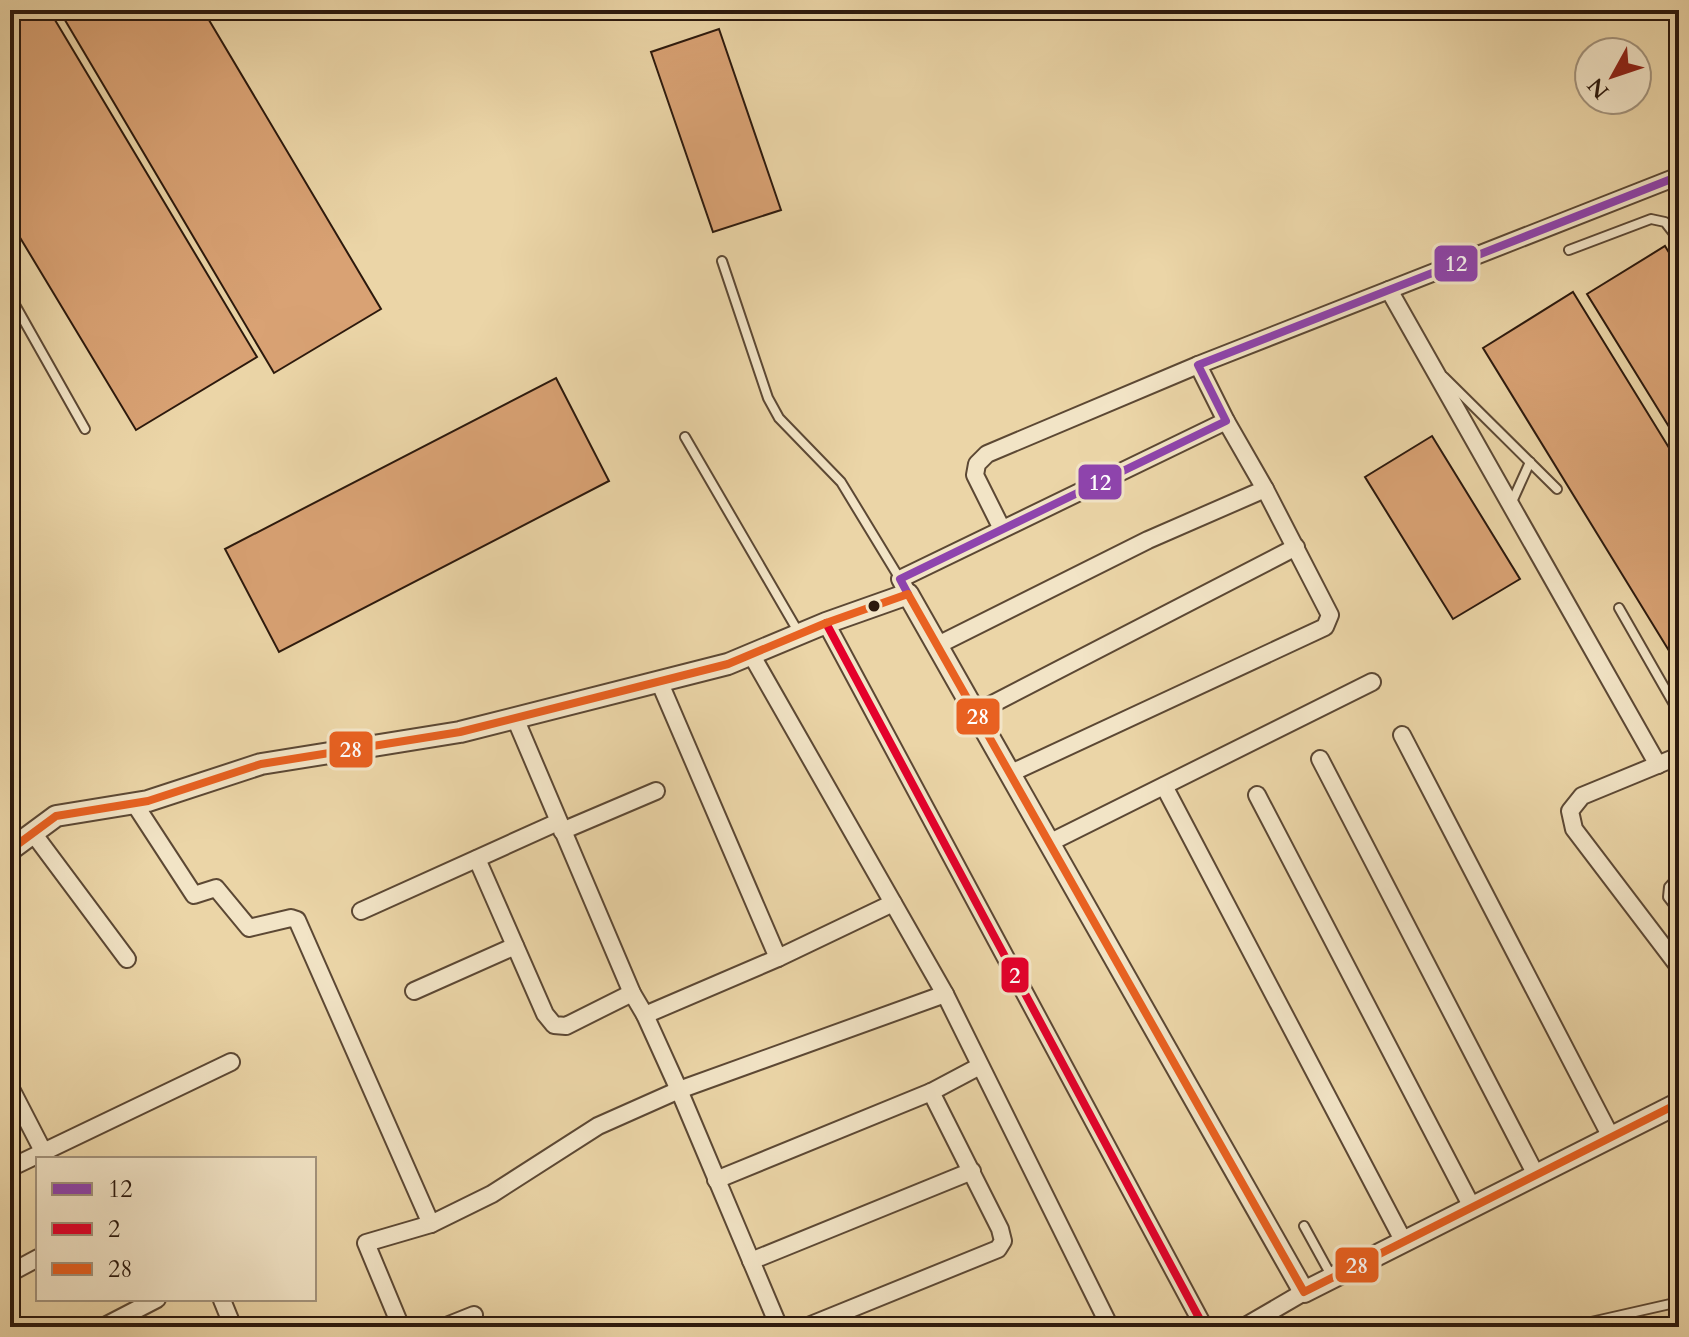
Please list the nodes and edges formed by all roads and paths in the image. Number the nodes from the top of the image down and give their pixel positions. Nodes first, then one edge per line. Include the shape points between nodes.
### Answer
1 (1679, 176) edge
2 (1679, 240) edge
3 (1569, 250) dead end
4 (722, 261) dead end
5 (1389, 290) junction
6 (10, 296) edge
7 (1431, 364) junction
8 (1198, 365) junction
9 (1226, 421) junction
10 (85, 429) dead end
11 (685, 437) dead end
12 (1530, 462) junction
13 (1265, 489) junction
14 (1557, 489) dead end
15 (1511, 505) junction
16 (1002, 529) junction
17 (1296, 547) junction
18 (904, 587) junction
19 (1619, 608) dead end
20 (826, 623) junction
21 (800, 634) junction
22 (936, 646) junction
23 (751, 654) junction
24 (659, 681) junction
25 (1372, 682) dead end
26 (975, 713) junction
27 (1679, 713) edge
28 (515, 718) junction
29 (1402, 735) dead end
30 (1679, 756) edge
31 (1320, 759) dead end
32 (1658, 765) junction
33 (1009, 774) junction
34 (1164, 786) junction
35 (656, 791) dead end
36 (1257, 795) dead end
37 (134, 803) junction
38 (560, 827) junction
39 (33, 833) junction
40 (1049, 843) junction
41 (10, 850) edge
42 (477, 859) junction
43 (1679, 876) edge
44 (893, 903) junction
45 (361, 911) dead end
46 (1679, 911) edge
47 (515, 946) junction
48 (778, 958) junction
49 (127, 959) dead end
50 (1679, 967) edge
51 (414, 991) dead end
52 (632, 993) junction
53 (945, 994) junction
54 (645, 1015) junction
55 (231, 1062) dead end
56 (980, 1066) junction
57 (10, 1087) edge
58 (679, 1090) junction
59 (931, 1092) junction
60 (1679, 1103) edge
61 (1611, 1137) junction
62 (43, 1151) junction
63 (10, 1168) edge
64 (972, 1171) junction
65 (1536, 1175) junction
66 (716, 1180) junction
67 (1472, 1207) junction
68 (431, 1224) junction
69 (1304, 1226) dead end
70 (1404, 1242) junction
71 (36, 1259) edge
72 (751, 1261) junction
73 (10, 1273) edge
74 (1333, 1278) junction
75 (1304, 1292) junction
76 (153, 1301) edge
77 (222, 1301) edge
78 (1679, 1302) edge
79 (474, 1315) dead end
80 (103, 1327) edge
81 (233, 1327) edge
82 (401, 1327) edge
83 (444, 1327) edge
84 (779, 1327) edge
85 (806, 1327) edge
86 (1110, 1327) edge
87 (1204, 1327) edge
88 (1244, 1327) edge
89 (1569, 1327) edge

1 - 5 street
2 - 3 lane via 1665,222 1651,219
4 - 18 lane via 779,418 841,482
5 - 7 street
5 - 8 street
6 - 10 lane
7 - 12 lane
7 - 15 street
8 - 9 street
8 - 16 street via 987,454 975,475
9 - 13 street
9 - 16 street
11 - 21 lane
12 - 14 lane
12 - 15 lane
13 - 17 street
13 - 22 street via 1148,540
15 - 32 street
16 - 18 street
17 - 26 street
17 - 33 street via 1330,615 1325,627
18 - 20 street
18 - 22 street
19 - 27 lane
20 - 21 street
20 - 87 street
21 - 23 street
22 - 26 street
23 - 24 street
23 - 44 street
24 - 28 street
24 - 48 street
25 - 34 street
26 - 33 street
28 - 37 street via 261,764
28 - 38 street
29 - 61 street
30 - 32 street
31 - 65 street
32 - 50 street via 1582,796 1570,811 1574,829
33 - 40 street
34 - 40 street
34 - 70 street
35 - 38 street
36 - 67 street
37 - 39 street via 56,816
37 - 68 street via 194,895 216,888 249,928 297,920
38 - 42 street
38 - 52 street
39 - 41 street
39 - 49 street
40 - 75 street
42 - 45 street
42 - 47 street
43 - 46 lane via 1668,897
44 - 48 street
44 - 53 street
47 - 51 street
47 - 52 street via 554,1025 566,1026
48 - 54 street
52 - 54 street
53 - 56 street
53 - 58 street
54 - 58 street
55 - 62 street
56 - 59 street
56 - 86 street
57 - 62 street
58 - 66 street
58 - 68 street via 598,1126 492,1194
59 - 64 street
59 - 66 street
60 - 61 street
61 - 65 street
62 - 63 street
64 - 72 street
64 - 85 street via 1000,1229 1003,1241 998,1249
65 - 67 street
66 - 72 street
67 - 70 street
68 - 82 street via 366,1243
69 - 74 lane
70 - 74 street
71 - 73 street
72 - 84 street
74 - 75 street
75 - 88 street
76 - 80 street
77 - 81 street
78 - 89 lane
79 - 83 street

